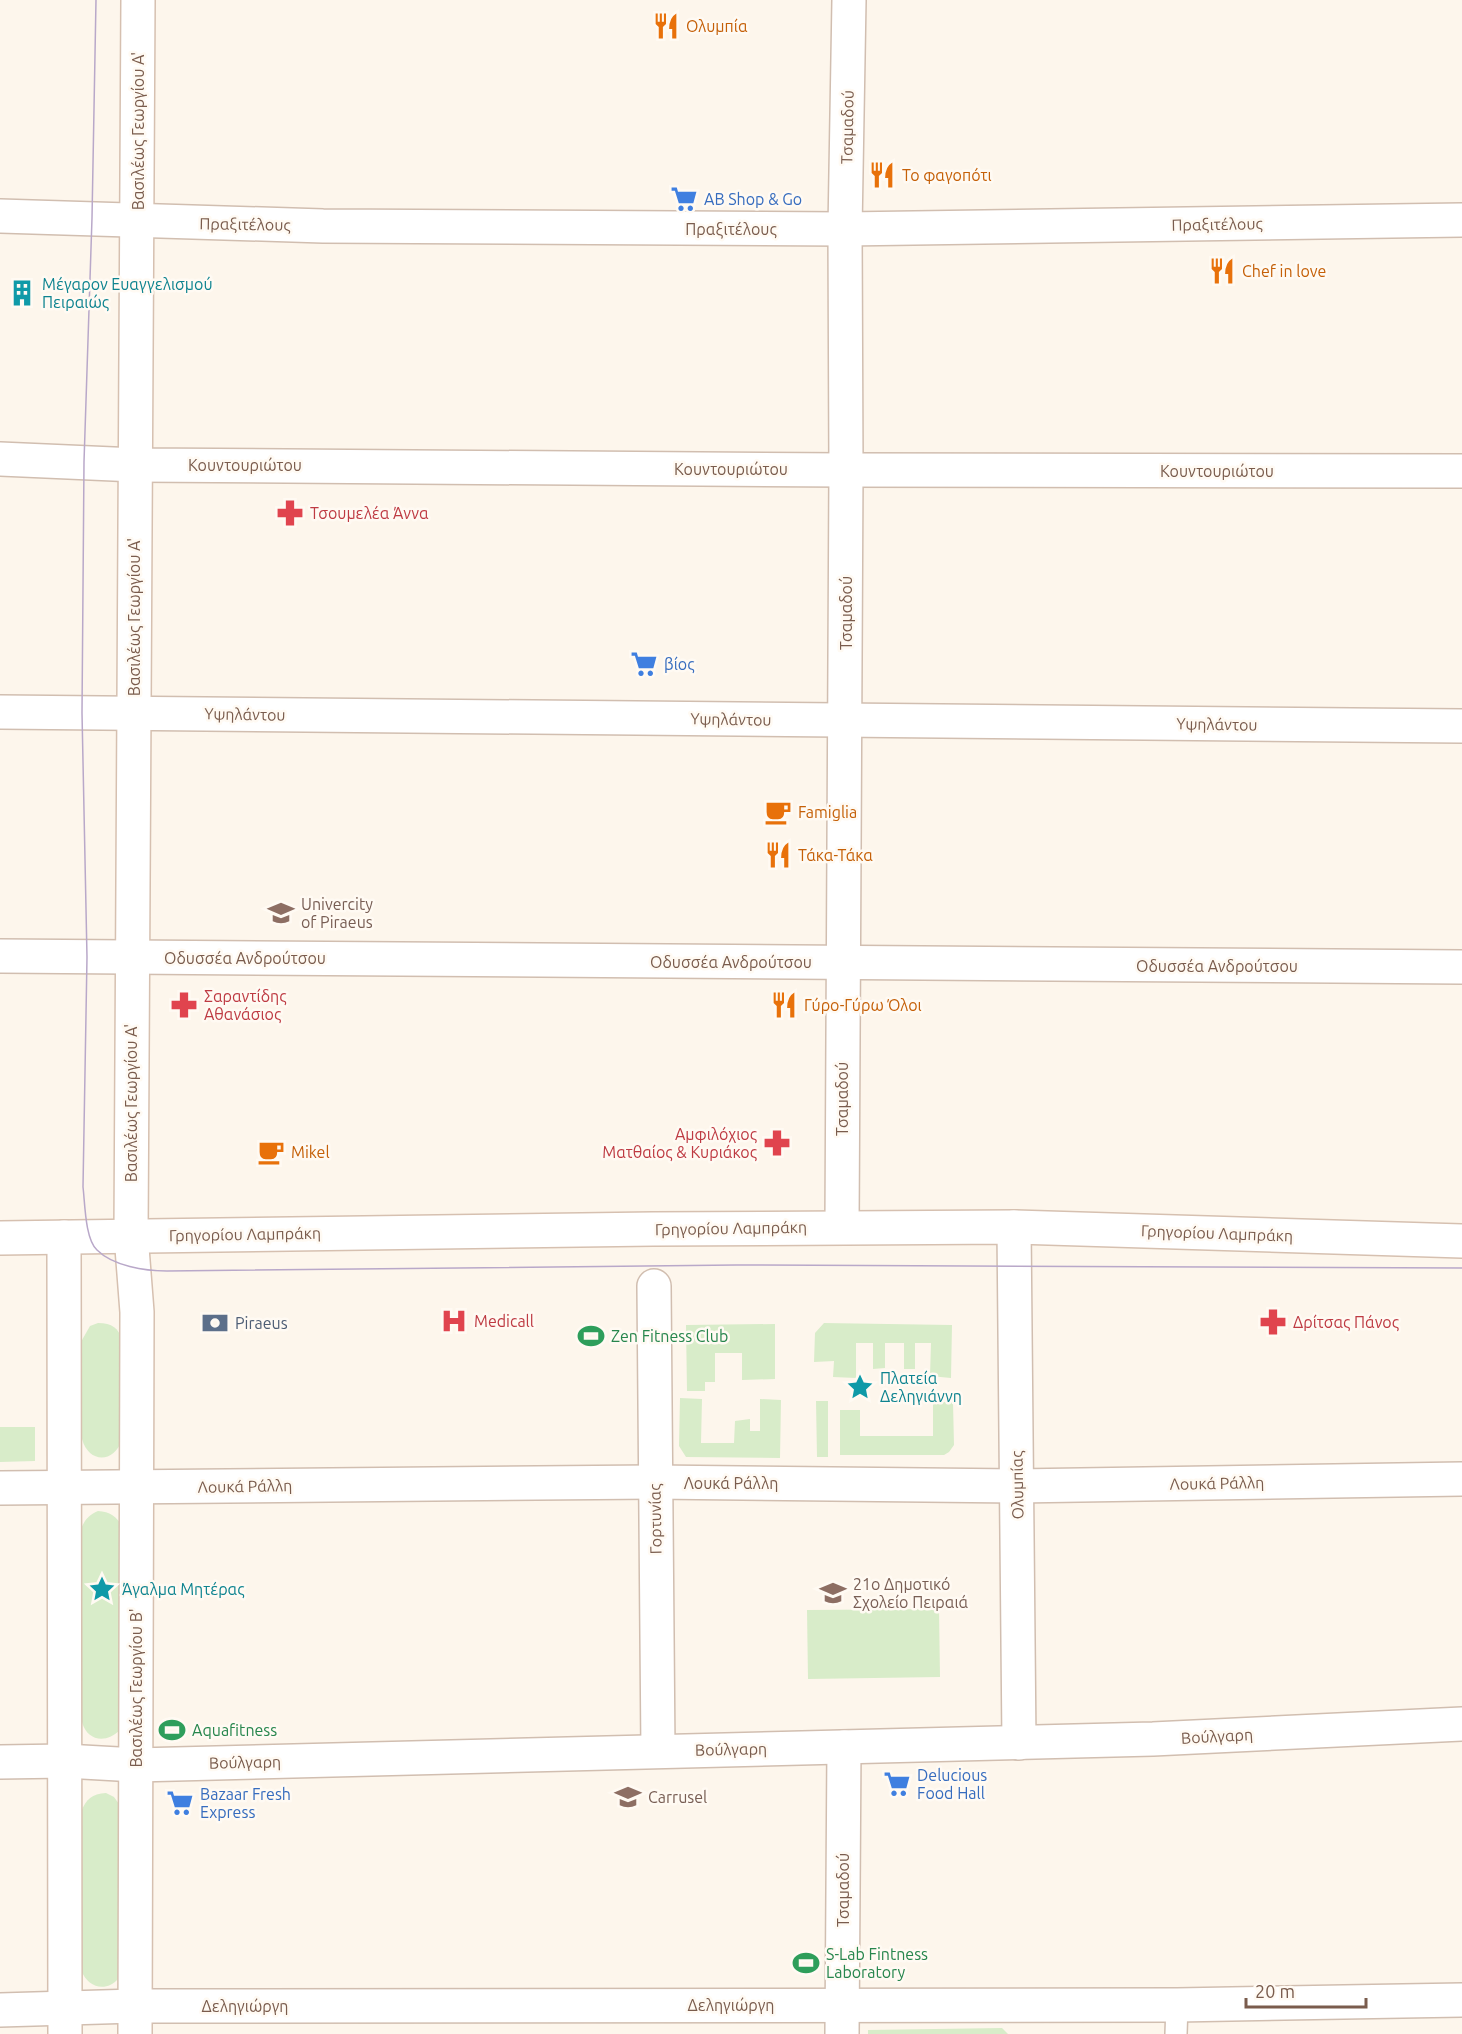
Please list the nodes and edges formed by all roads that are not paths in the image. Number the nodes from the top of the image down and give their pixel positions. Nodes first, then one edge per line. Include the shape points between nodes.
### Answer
1 (138, 0) edge
2 (849, 0) edge
3 (0, 216) edge
4 (137, 220) junction
5 (1462, 220) edge
6 (845, 229) junction
7 (0, 459) edge
8 (136, 465) junction
9 (846, 470) junction
10 (1462, 471) edge
11 (0, 711) edge
12 (134, 713) junction
13 (845, 720) junction
14 (1462, 726) edge
15 (0, 956) edge
16 (132, 957) junction
17 (843, 963) junction
18 (1462, 968) edge
19 (842, 1227) junction
20 (1014, 1227) junction
21 (130, 1234) junction
22 (64, 1237) junction
23 (0, 1238) edge
24 (1462, 1240) edge
25 (654, 1286) dead end
26 (1462, 1479) edge
27 (654, 1482) junction
28 (1017, 1486) junction
29 (136, 1487) junction
30 (0, 1488) edge
31 (64, 1488) junction
32 (1462, 1724) edge
33 (1019, 1743) junction
34 (844, 1747) junction
35 (658, 1751) junction
36 (65, 1761) junction
37 (0, 1762) edge
38 (136, 1764) junction
39 (1462, 2000) edge
40 (0, 2010) edge
41 (1177, 2019) edge
42 (135, 2020) edge
43 (842, 2020) edge
44 (65, 2021) edge

1 - 4 street, Βασιλέως Γεωργίου Α'
2 - 6 street, Τσαμαδού
3 - 4 street, Πραξιτέλους
4 - 6 street, Πραξιτέλους via 335,226
4 - 8 street, Βασιλέως Γεωργίου Α'
5 - 6 street, Πραξιτέλους
6 - 9 street, Τσαμαδού
7 - 8 street, Κουντουριώτου
8 - 9 street, Κουντουριώτου via 617,459
8 - 12 street, Βασιλέως Γεωργίου Α'
9 - 10 street, Κουντουριώτου
9 - 13 street, Τσαμαδού
11 - 12 street, Υψηλάντου
12 - 13 street, Υψηλάντου
12 - 16 street, Βασιλέως Γεωργίου Α'
13 - 14 street, Υψηλάντου
13 - 17 street, Τσαμαδού
15 - 16 street, Οδυσσέα Ανδρούτσου
16 - 17 street, Οδυσσέα Ανδρούτσου
16 - 21 street, Βασιλέως Γεωργίου Α'
17 - 18 street, Οδυσσέα Ανδρούτσου
17 - 19 street, Τσαμαδού
19 - 20 street, Γρηγορίου Λαμπράκη
19 - 21 street, Γρηγορίου Λαμπράκη
20 - 24 street, Γρηγορίου Λαμπράκη
20 - 28 street, Ολυμπίας
21 - 22 street, Γρηγορίου Λαμπράκη
21 - 29 street, Βασιλέως Γεωργίου Β' via 137,1312
22 - 23 street, Γρηγορίου Λαμπράκη
22 - 31 street
25 - 27 street, Γορτυνίας
26 - 28 street, Λουκά Ράλλη
27 - 28 street, Λουκά Ράλλη
27 - 29 street, Λουκά Ράλλη
27 - 35 street, Γορτυνίας
28 - 33 street, Ολυμπίας
29 - 31 street, Λουκά Ράλλη
29 - 38 street, Βασιλέως Γεωργίου Β'
30 - 31 street, Λουκά Ράλλη
31 - 36 street
32 - 33 street, Βούλγαρη
33 - 34 street, Βούλγαρη
34 - 35 street, Βούλγαρη
34 - 43 street, Τσαμαδού
35 - 38 street, Βούλγαρη
36 - 37 street, Βούλγαρη
36 - 38 street, Βούλγαρη
36 - 44 street
38 - 42 street, Βασιλέως Γεωργίου Β'
39 - 41 street, Δεληγιώργη
40 - 44 street, Δεληγιώργη
41 - 43 street, Δεληγιώργη
42 - 43 street, Δεληγιώργη
42 - 44 street, Δεληγιώργη

